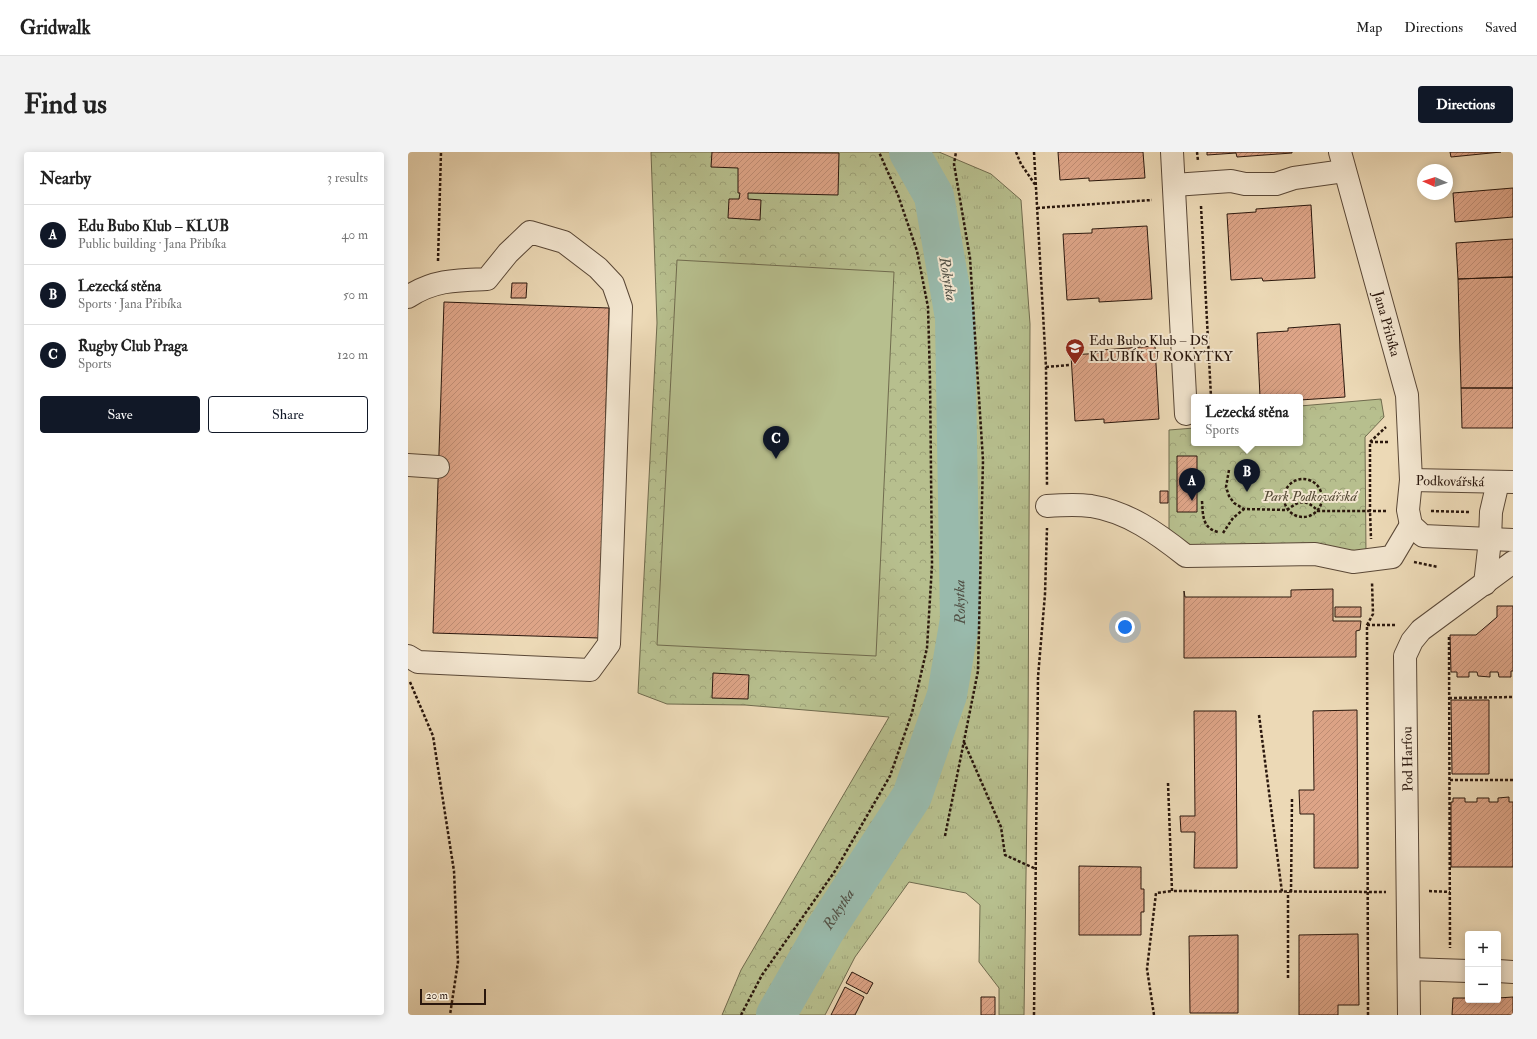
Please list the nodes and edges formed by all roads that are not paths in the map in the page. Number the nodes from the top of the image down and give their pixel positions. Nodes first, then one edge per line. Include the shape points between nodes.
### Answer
1 (1172, 152) edge
2 (1342, 161) edge
3 (1175, 192) junction
4 (408, 297) edge
5 (1186, 414) dead end
6 (408, 465) edge
7 (438, 467) dead end
8 (1411, 480) junction
9 (1505, 482) edge
10 (1047, 506) road end
11 (1409, 517) junction
12 (1490, 540) junction
13 (1513, 540) edge
14 (1513, 562) edge
15 (1485, 584) junction
16 (408, 656) edge
17 (1410, 969) junction
18 (1459, 971) edge
19 (1501, 971) edge
20 (1513, 972) edge
21 (1409, 1015) edge

1 - 3 street
2 - 3 street, Jana Přibíka via 1280,184 1245,184 1231,181
2 - 8 street, Jana Přibíka via 1407,395
3 - 5 street
4 - 16 street via 420,289 447,281 487,278 530,232 564,242 598,268 613,284 621,307 609,644 590,670 418,662
6 - 7 street
8 - 9 street, Podkovářská
8 - 11 street, Podkovářská
9 - 12 street, Podkovářská via 1491,512
10 - 11 street via 1084,505 1114,511 1145,525 1186,556 1315,554 1353,562 1392,557
11 - 12 street via 1423,536
12 - 13 street
12 - 15 street
14 - 15 street, Pod Harfou
15 - 17 street, Pod Harfou via 1421,630 1405,656
17 - 18 street
17 - 21 street, Pod Harfou
19 - 20 street

